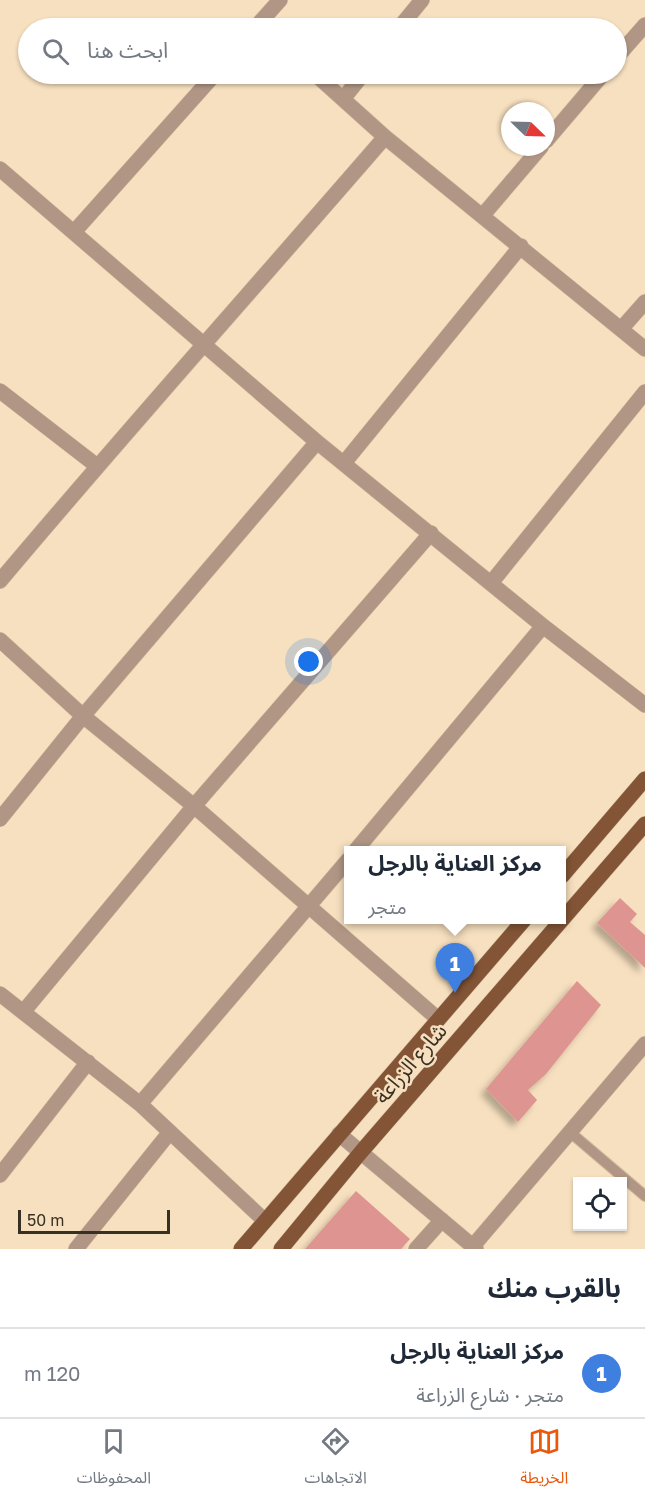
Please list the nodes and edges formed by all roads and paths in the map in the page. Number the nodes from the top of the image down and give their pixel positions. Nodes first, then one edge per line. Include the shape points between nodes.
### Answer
1 (280, 0) edge
2 (414, 3) edge
3 (266, 18) edge
4 (405, 18) edge
5 (645, 25) edge
6 (627, 45) edge
7 (206, 84) edge
8 (326, 84) edge
9 (355, 84) edge
10 (594, 84) edge
11 (343, 99) junction
12 (555, 130) edge
13 (385, 137) junction
14 (533, 156) edge
15 (0, 169) edge
16 (483, 215) junction
17 (74, 232) junction
18 (520, 246) junction
19 (645, 302) edge
20 (622, 328) junction
21 (205, 346) junction
22 (645, 349) edge
23 (0, 391) edge
24 (645, 392) edge
25 (317, 442) junction
26 (344, 463) junction
27 (97, 466) junction
28 (431, 533) junction
29 (0, 581) edge
30 (491, 583) junction
31 (543, 626) junction
32 (0, 640) edge
33 (645, 705) edge
34 (83, 716) junction
35 (645, 779) edge
36 (194, 806) junction
37 (0, 819) edge
38 (645, 824) edge
39 (359, 846) edge
40 (344, 865) edge
41 (566, 870) edge
42 (309, 907) junction
43 (566, 915) edge
44 (521, 924) edge
45 (558, 924) edge
46 (0, 994) edge
47 (24, 1011) junction
48 (438, 1019) junction
49 (645, 1044) edge
50 (88, 1062) junction
51 (140, 1104) junction
52 (170, 1132) junction
53 (572, 1133) junction
54 (339, 1134) junction
55 (361, 1152) junction
56 (0, 1175) edge
57 (645, 1196) edge
58 (442, 1220) junction
59 (264, 1221) junction
60 (475, 1248) edge
61 (76, 1249) edge
62 (241, 1249) edge
63 (281, 1249) edge
64 (416, 1249) edge

1 - 3 street
2 - 4 street
5 - 6 street
7 - 17 street
8 - 11 street
9 - 11 street
10 - 12 street
11 - 13 street
13 - 16 street
13 - 21 street
14 - 16 street
15 - 17 street
16 - 18 street
17 - 21 street
18 - 20 street
18 - 26 street
19 - 20 street
20 - 22 street
21 - 25 street
21 - 27 street
23 - 27 street
24 - 30 street
25 - 26 street
25 - 34 street
26 - 28 street
27 - 29 street
28 - 30 street
28 - 36 street
30 - 31 street
31 - 33 street
31 - 39 street
32 - 34 street
34 - 36 street
34 - 37 street
35 - 41 main road
36 - 42 street
36 - 47 street
38 - 43 main road, شارع الزراعة
40 - 42 street
42 - 48 street
42 - 51 street
44 - 48 main road, شارع الزراعة
45 - 55 main road, شارع الزراعة
46 - 47 street
47 - 50 street
48 - 54 main road, شارع الزراعة
49 - 53 street
50 - 51 street
50 - 56 street
51 - 52 street
52 - 59 street
52 - 61 street
53 - 57 lane
53 - 60 street
54 - 55 street
54 - 59 main road, شارع الزراعة
55 - 58 street
55 - 63 main road, شارع الزراعة
58 - 60 street
58 - 64 street
59 - 62 main road, شارع الزراعة

